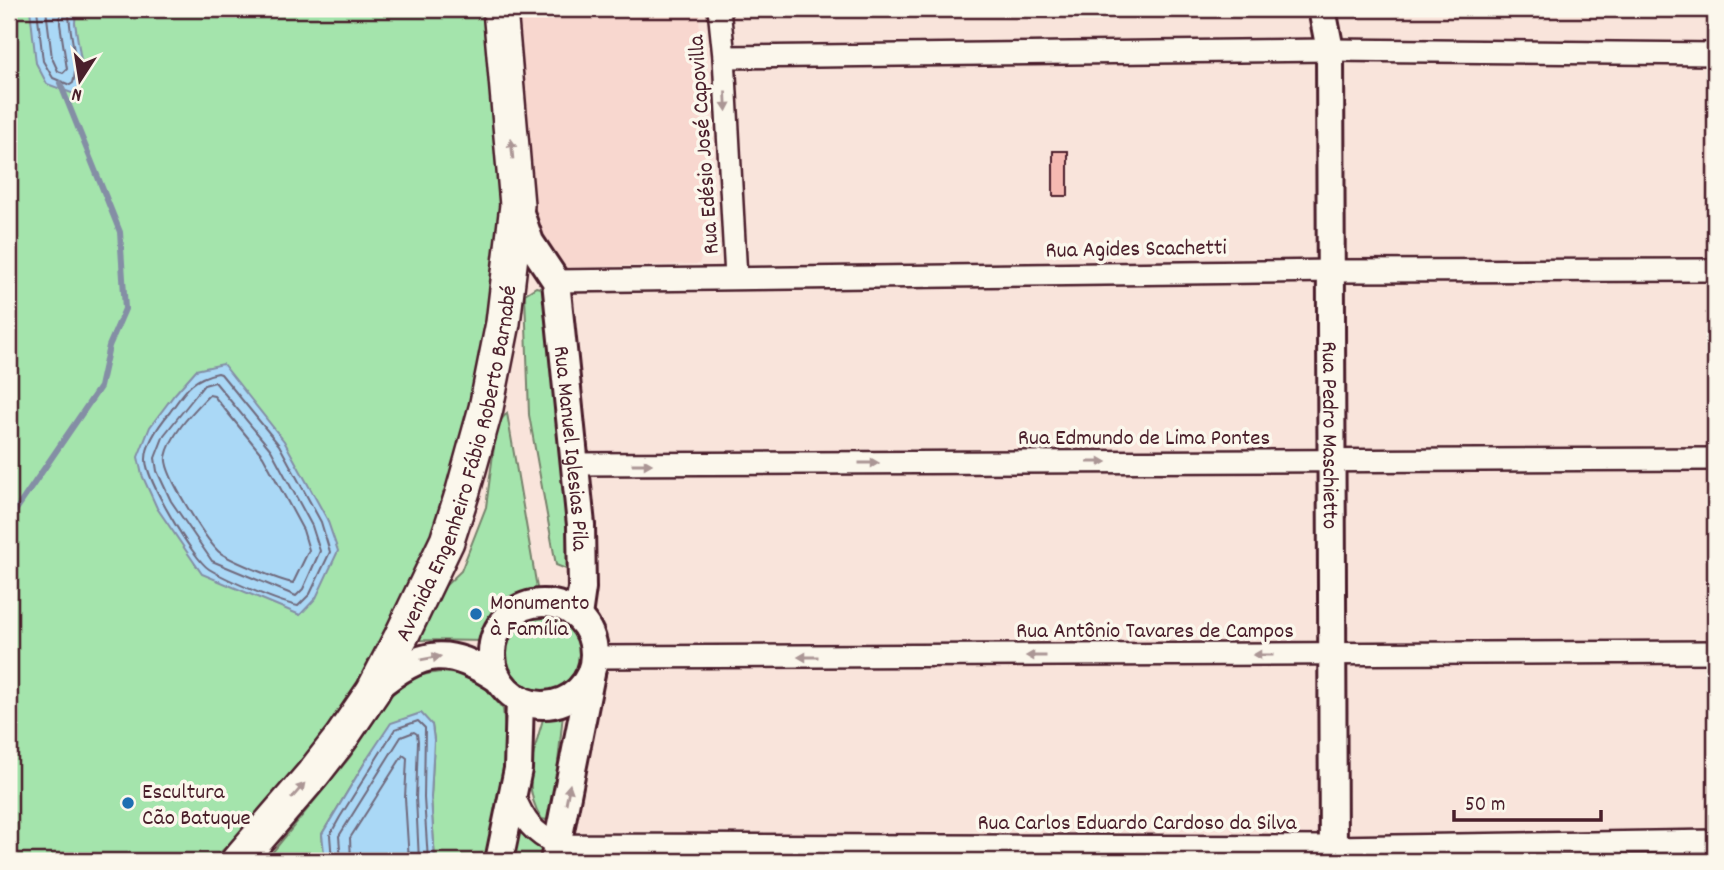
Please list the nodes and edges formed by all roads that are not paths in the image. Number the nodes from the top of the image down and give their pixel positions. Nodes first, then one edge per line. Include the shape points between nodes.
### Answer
1 (500, 9) edge
2 (719, 9) edge
3 (1322, 9) edge
4 (1330, 50) junction
5 (1715, 54) edge
6 (724, 57) junction
7 (517, 205) junction
8 (1715, 270) edge
9 (1332, 271) junction
10 (736, 278) junction
11 (556, 281) junction
12 (1715, 459) edge
13 (1333, 461) junction
14 (573, 464) junction
15 (578, 615) junction
16 (1715, 652) edge
17 (1331, 655) junction
18 (593, 664) junction
19 (498, 679) junction
20 (373, 691) junction
21 (520, 699) junction
22 (514, 796) junction
23 (266, 827) junction
24 (1715, 841) edge
25 (556, 853) edge
26 (1333, 854) edge
27 (220, 861) edge
28 (238, 861) edge
29 (499, 861) edge

7 -> 1 main road, Avenida Engenheiro Fábio Roberto Barnabé
2 - 6 street, Rua Edésio José Capovilla
3 - 4 street, Rua Pedro Maschietto
4 - 5 street
4 - 6 street
4 - 9 street, Rua Pedro Maschietto
6 -> 10 street, Rua Edésio José Capovilla
7 - 11 street via 530,242
7 - 20 main road, Avenida Engenheiro Fábio Roberto Barnabé via 503,323 463,491 442,552
8 - 9 street, Rua Agides Scachetti
9 - 10 street, Rua Agides Scachetti
9 - 13 street, Rua Pedro Maschietto
10 - 11 street, Rua Agides Scachetti
11 - 14 street, Rua Manuel Iglesias Pila
12 - 13 street, Rua Edmundo de Lima Pontes
14 -> 13 street, Rua Edmundo de Lima Pontes
13 - 17 street, Rua Pedro Maschietto
14 - 15 street, Rua Manuel Iglesias Pila via 581,526
15 - 18 street via 593,642
15 - 19 street via 557,604 534,603 513,612 497,629 491,652
16 - 17 street, Rua Antônio Tavares de Campos
17 -> 18 street, Rua Antônio Tavares de Campos
17 - 26 street, Rua Pedro Maschietto
18 - 21 street via 576,694 558,703 538,705
25 -> 18 street
20 -> 19 street via 401,667 448,656
19 - 21 street
23 -> 20 main road, Avenida Engenheiro Fábio Roberto Barnabé via 334,747
21 - 22 street
22 - 25 street via 522,816
22 - 29 street
23 - 27 main road
23 - 28 main road, Avenida Engenheiro Fábio Roberto Barnabé
24 - 26 street, Rua Carlos Eduardo Cardoso da Silva
25 - 26 street, Rua Carlos Eduardo Cardoso da Silva

